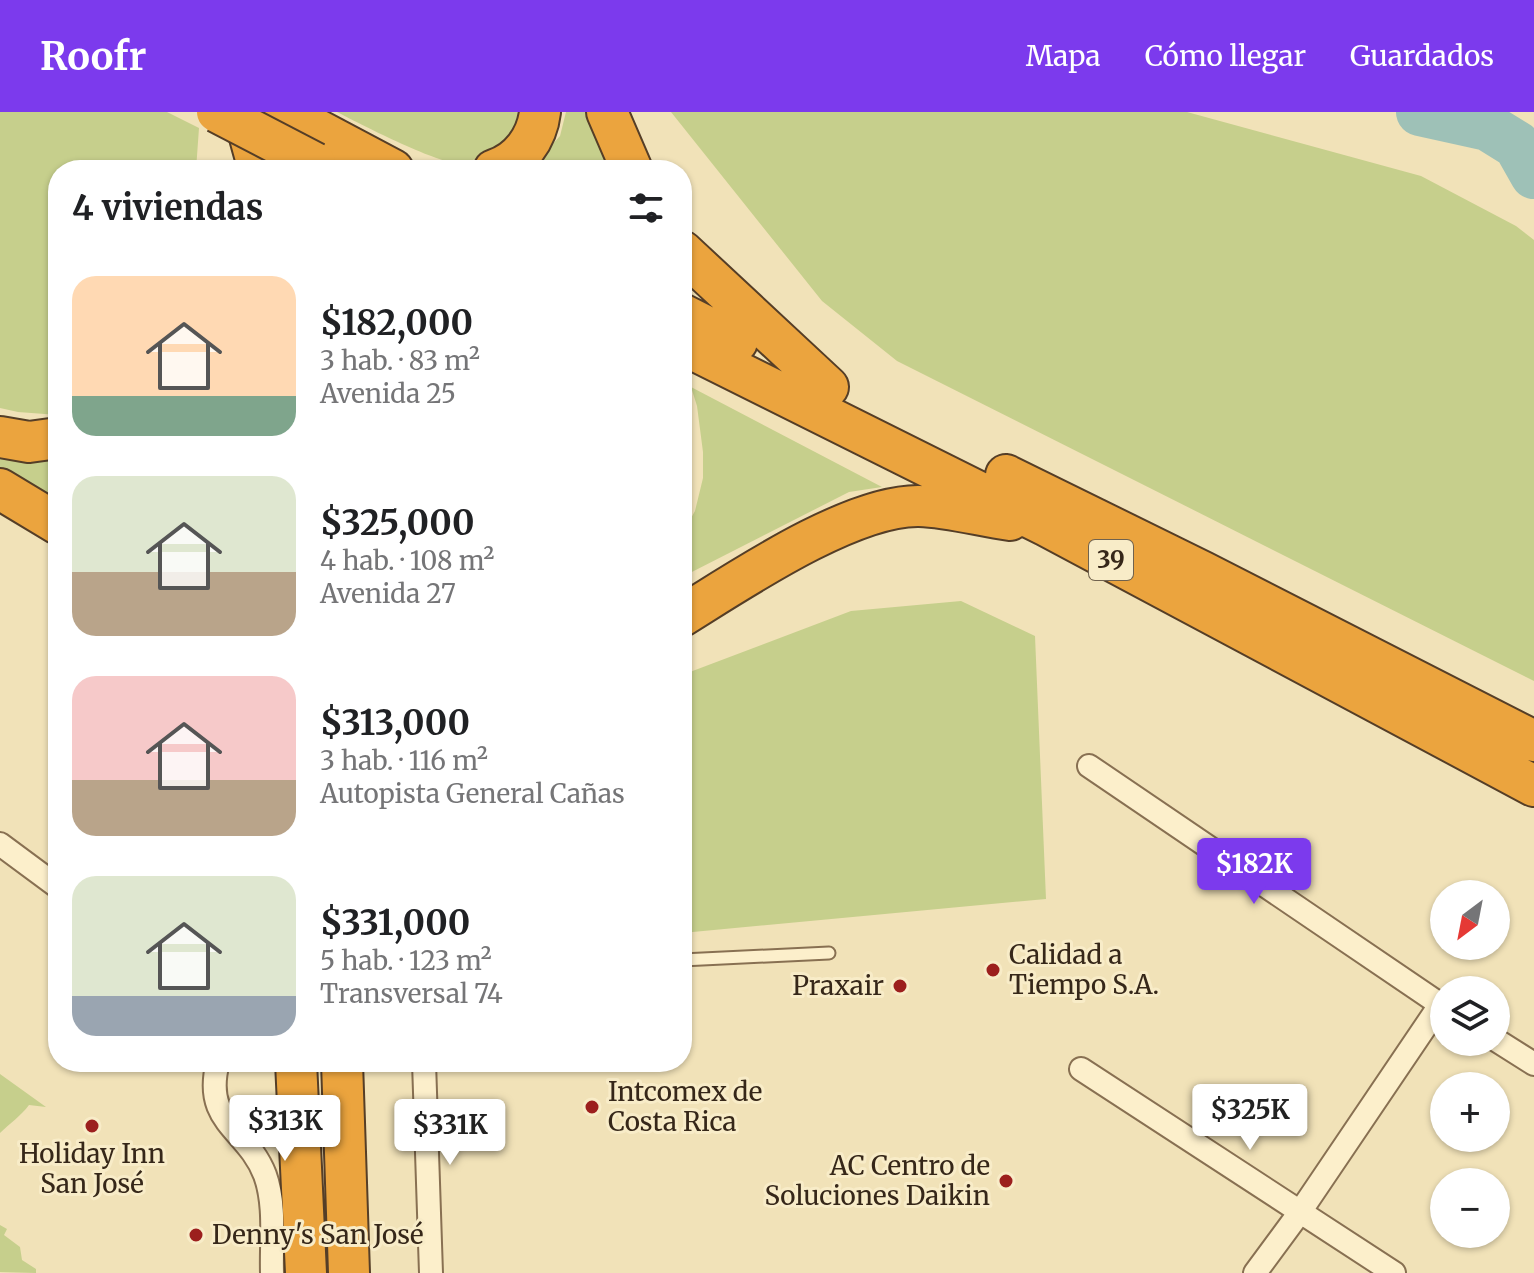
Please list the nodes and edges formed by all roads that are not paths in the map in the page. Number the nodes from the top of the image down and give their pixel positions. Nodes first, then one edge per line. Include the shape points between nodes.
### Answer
1 (217, 112) edge
2 (284, 112) edge
3 (540, 112) edge
4 (607, 112) edge
5 (256, 141) edge
6 (319, 156) edge
7 (340, 160) edge
8 (347, 160) edge
9 (512, 160) edge
10 (628, 160) edge
11 (692, 260) edge
12 (692, 319) edge
13 (692, 349) edge
14 (828, 387) junction
15 (0, 437) edge
16 (48, 439) edge
17 (0, 489) edge
18 (48, 518) edge
19 (1047, 526) junction
20 (692, 610) edge
21 (1534, 741) edge
22 (1089, 766) dead end
23 (1534, 786) edge
24 (0, 844) edge
25 (48, 880) edge
26 (829, 953) dead end
27 (692, 960) edge
28 (1430, 998) edge
29 (1430, 1023) edge
30 (1510, 1049) edge
31 (1534, 1064) edge
32 (1081, 1069) dead end
33 (216, 1072) edge
34 (296, 1072) edge
35 (342, 1072) edge
36 (424, 1072) edge
37 (1300, 1212) junction
38 (272, 1273) edge
39 (306, 1273) edge
40 (349, 1273) edge
41 (431, 1273) edge
42 (1255, 1273) edge
43 (1394, 1273) edge

1 - 6 highway, bridge
2 - 6 highway
3 - 9 highway via 530,143
4 - 10 highway
5 - 6 highway
6 - 7 highway
6 - 8 highway
11 - 14 highway
12 - 14 highway, 39
13 - 19 highway, 39
14 - 21 highway, 39
15 - 16 highway
17 - 18 highway
19 - 20 highway via 919,506 885,510 850,521
19 - 23 highway, 39
22 - 28 street
24 - 25 street
26 - 27 lane
29 - 37 street
30 - 31 street
32 - 37 street
33 - 38 street via 216,1102 267,1179
34 - 39 highway
35 - 40 highway
36 - 41 street
37 - 42 street
37 - 43 street

